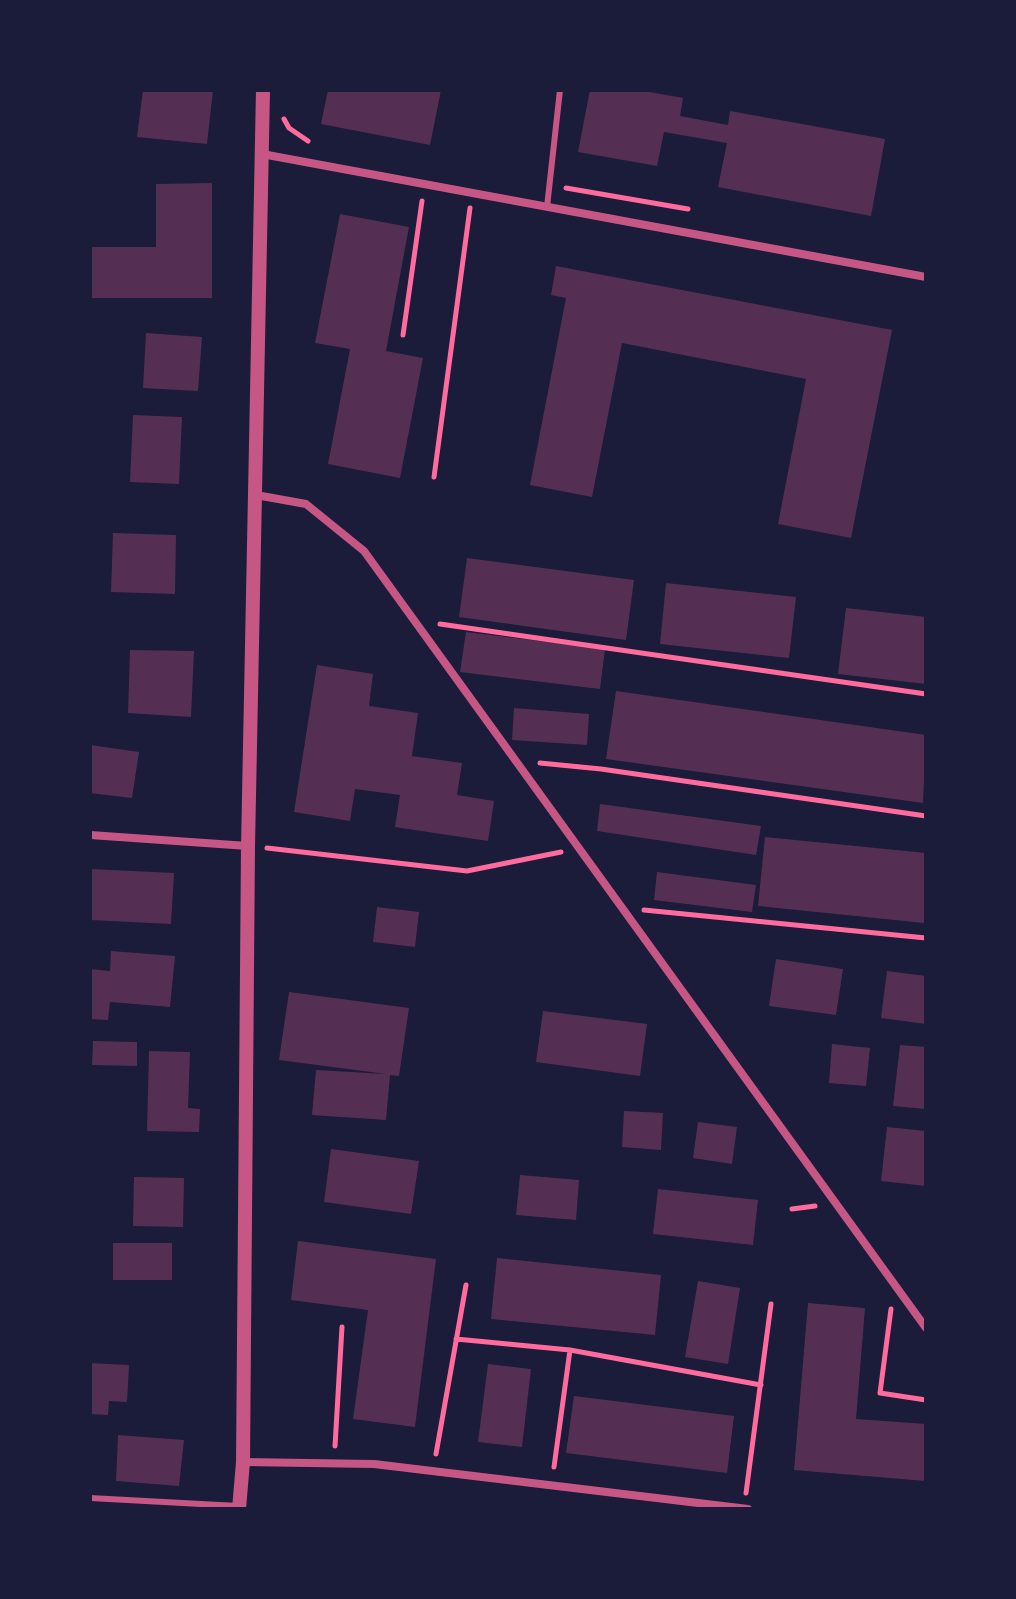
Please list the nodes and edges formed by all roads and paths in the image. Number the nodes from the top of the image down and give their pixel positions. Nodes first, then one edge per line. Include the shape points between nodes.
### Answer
1 (263, 90) edge
2 (560, 90) edge
3 (283, 115) dead end
4 (314, 143) dead end
5 (262, 154) junction
6 (424, 184) junction
7 (547, 185) junction
8 (472, 193) junction
9 (547, 207) junction
10 (688, 209) dead end
11 (926, 277) edge
12 (403, 335) dead end
13 (434, 477) dead end
14 (256, 495) junction
15 (415, 622) junction
16 (926, 694) edge
17 (515, 761) junction
18 (926, 816) edge
19 (90, 835) edge
20 (248, 846) junction
21 (578, 849) junction
22 (619, 907) junction
23 (926, 938) edge
24 (466, 1285) dead end
25 (895, 1285) junction
26 (771, 1304) dead end
27 (342, 1327) dead end
28 (926, 1328) edge
29 (456, 1339) junction
30 (570, 1350) junction
31 (761, 1385) junction
32 (926, 1400) edge
33 (243, 1462) junction
34 (334, 1463) junction
35 (433, 1471) junction
36 (551, 1485) junction
37 (90, 1498) edge
38 (239, 1508) edge
39 (746, 1509) edge

1 - 5 street
2 - 7 lane
3 - 4 path via 289,128
5 - 6 street
5 - 14 street
6 - 8 street
6 - 12 path
7 - 9 lane
7 - 10 path
8 - 9 street
8 - 13 path
9 - 11 street
14 - 15 street via 306,504 364,551
14 - 20 street
15 - 16 path
15 - 17 street
17 - 18 path
17 - 21 street
19 - 20 street
20 - 21 path via 467,871
20 - 33 street
21 - 22 street
22 - 23 path
22 - 25 street
24 - 29 path
25 - 28 street
25 - 32 path via 880,1393
26 - 31 path
27 - 34 path
29 - 30 path
29 - 35 path
30 - 31 path
30 - 36 path
31 - 39 path
33 - 34 street
33 - 38 street
34 - 35 street
35 - 36 street
36 - 39 street
37 - 38 lane

